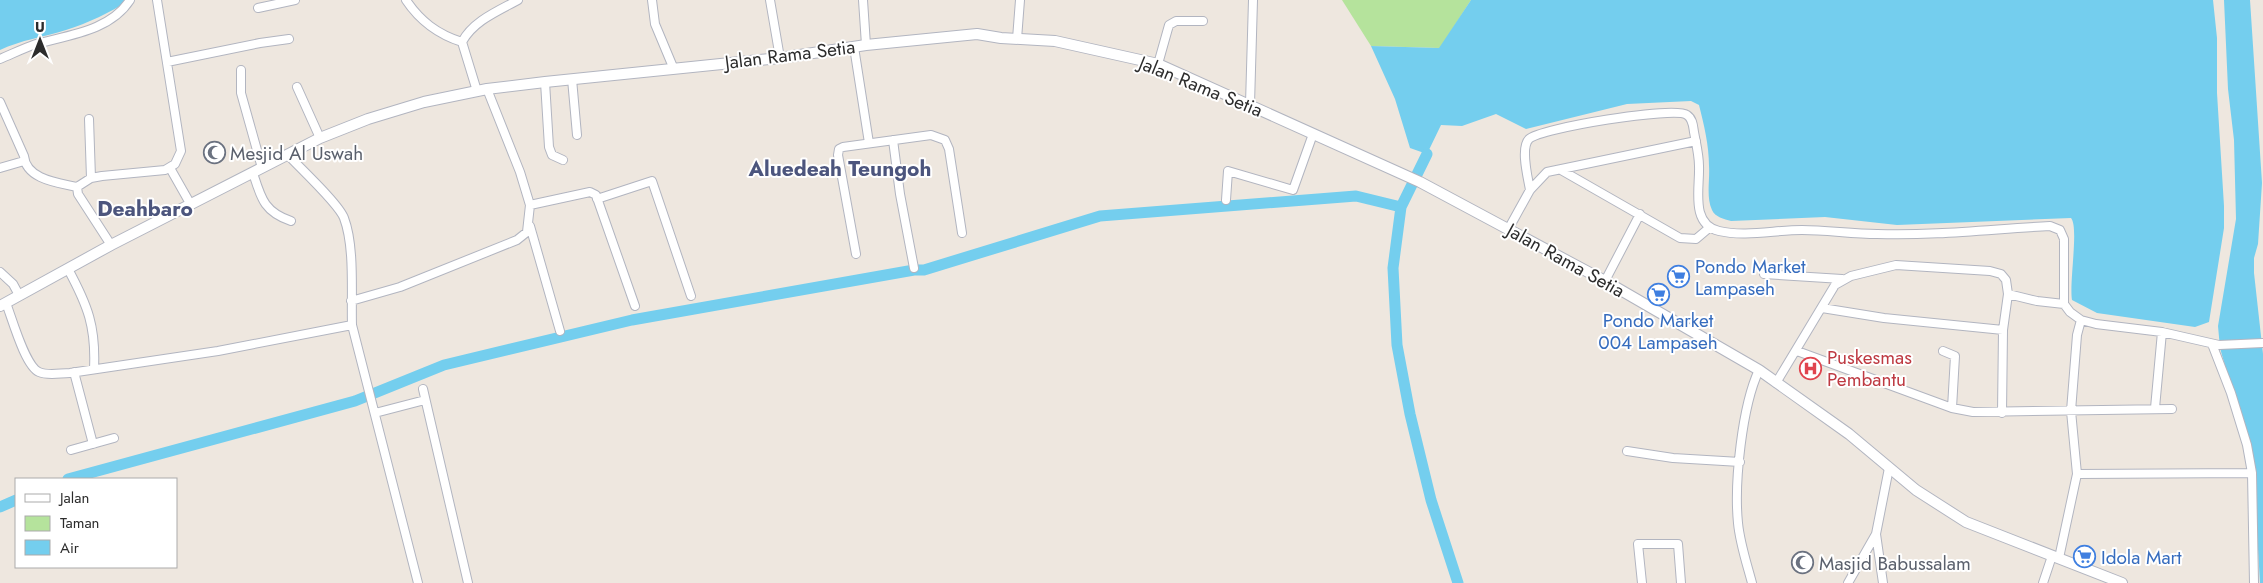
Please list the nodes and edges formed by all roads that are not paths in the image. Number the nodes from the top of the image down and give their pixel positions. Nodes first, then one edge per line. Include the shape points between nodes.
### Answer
1 (130, 0) edge
2 (157, 0) edge
3 (295, 0) edge
4 (406, 0) edge
5 (518, 0) edge
6 (652, 0) edge
7 (770, 0) edge
8 (862, 0) edge
9 (1020, 0) edge
10 (1254, 0) edge
11 (258, 8) dead end
12 (1203, 20) dead end
13 (289, 39) dead end
14 (1017, 39) junction
15 (462, 42) junction
16 (866, 45) junction
17 (854, 47) junction
18 (780, 58) junction
19 (0, 59) edge
20 (167, 62) junction
21 (1158, 64) junction
22 (673, 67) junction
23 (241, 70) dead end
24 (572, 78) junction
25 (545, 82) junction
26 (297, 87) dead end
27 (482, 90) junction
28 (0, 102) edge
29 (1250, 104) junction
30 (89, 119) dead end
31 (1313, 134) junction
32 (577, 135) dead end
33 (320, 138) junction
34 (893, 140) junction
35 (1696, 141) junction
36 (869, 143) junction
37 (288, 155) junction
38 (563, 160) dead end
39 (24, 161) junction
40 (0, 168) edge
41 (170, 168) junction
42 (1561, 170) junction
43 (258, 171) junction
44 (91, 178) junction
45 (78, 187) junction
46 (1530, 190) junction
47 (597, 199) junction
48 (1226, 200) dead end
49 (191, 205) junction
50 (530, 205) junction
51 (1640, 214) junction
52 (291, 221) dead end
53 (529, 221) junction
54 (1508, 228) junction
55 (1709, 228) junction
56 (962, 233) dead end
57 (111, 245) junction
58 (856, 254) dead end
59 (914, 268) dead end
60 (68, 269) junction
61 (0, 272) edge
62 (1764, 274) dead end
63 (1843, 279) junction
64 (1605, 281) junction
65 (2008, 294) junction
66 (19, 295) junction
67 (691, 296) dead end
68 (351, 301) junction
69 (3, 304) edge
70 (2064, 304) junction
71 (635, 306) dead end
72 (1822, 308) junction
73 (2081, 320) junction
74 (352, 325) junction
75 (2003, 330) junction
76 (560, 331) dead end
77 (2162, 332) junction
78 (2263, 343) edge
79 (2215, 344) junction
80 (1797, 350) junction
81 (1943, 351) dead end
82 (94, 369) junction
83 (1759, 370) junction
84 (74, 372) junction
85 (1776, 383) junction
86 (423, 389) dead end
87 (425, 400) junction
88 (1952, 408) junction
89 (2155, 408) junction
90 (2172, 409) dead end
91 (2071, 411) junction
92 (375, 412) junction
93 (2002, 413) junction
94 (114, 438) dead end
95 (93, 444) junction
96 (71, 450) dead end
97 (1626, 451) dead end
98 (1740, 462) junction
99 (1889, 468) junction
100 (2252, 473) junction
101 (2077, 474) junction
102 (1876, 534) junction
103 (2055, 557) junction
104 (418, 583) edge
105 (468, 583) edge
106 (1642, 583) edge
107 (1681, 583) edge
108 (1752, 583) edge
109 (1848, 583) edge
110 (1883, 583) edge
111 (2043, 583) edge
112 (2122, 583) edge
113 (2254, 583) edge

1 - 19 street via 120,13 89,29 23,48
2 - 20 street
3 - 11 street
4 - 15 street via 426,24
5 - 15 street via 482,20
6 - 22 street via 656,28
7 - 18 street
8 - 16 street
9 - 14 street
10 - 29 street
12 - 21 street via 1176,21 1168,25
13 - 20 street
14 - 16 street, Jalan Rama Setia via 977,34
14 - 21 street, Jalan Rama Setia via 1055,42
15 - 27 street
16 - 17 street, Jalan Rama Setia
17 - 18 street, Jalan Rama Setia
17 - 36 street
18 - 22 street, Jalan Rama Setia
20 - 41 street via 181,151
21 - 29 street, Jalan Rama Setia
22 - 24 street, Jalan Rama Setia
23 - 43 street via 241,93
24 - 25 street, Jalan Rama Setia
24 - 32 street
25 - 27 street, Jalan Rama Setia
25 - 38 street via 549,147 552,156
26 - 33 street
27 - 33 street, Jalan Rama Setia via 424,102
27 - 50 street via 520,172
28 - 39 street
29 - 31 street, Jalan Rama Setia
30 - 44 street
31 - 48 street via 1293,190 1228,171
31 - 54 street, Jalan Rama Setia via 1396,170
33 - 37 street, Jalan Rama Setia
34 - 36 street
34 - 56 street via 931,135 945,140
34 - 59 street
35 - 42 street
35 - 46 street via 1691,119 1687,114 1678,112 1624,117 1552,130 1533,136 1526,144
35 - 55 street via 1700,212
36 - 58 street via 843,147 838,151
37 - 43 street, Jalan Rama Setia
37 - 68 street via 344,217 349,238
39 - 40 street
39 - 45 street via 49,181
41 - 44 street
41 - 49 street
42 - 46 street via 1547,172
42 - 51 street
43 - 49 street, Jalan Rama Setia
43 - 52 street via 265,205 276,215
44 - 45 street
45 - 57 street via 78,194
46 - 54 street
47 - 50 street via 590,192
47 - 67 street via 652,181
47 - 71 street
49 - 57 street, Jalan Rama Setia
50 - 53 street
51 - 55 street via 1684,240 1696,239
51 - 64 street
53 - 68 street via 527,232 517,240 400,286
53 - 76 street
54 - 64 street, Jalan Rama Setia
55 - 70 street via 1732,233 1818,230 1876,234 2050,226 2060,230 2064,239
57 - 60 street, Jalan Rama Setia
60 - 66 street, Jalan Rama Setia
60 - 82 street via 92,322
61 - 66 street
62 - 63 street
63 - 65 street via 1896,265 1981,270 2000,274 2006,280
63 - 72 street via 1835,285
64 - 83 street, Jalan Rama Setia
65 - 70 street
65 - 75 street
66 - 69 street, Jalan Rama Setia
68 - 74 street
69 - 84 street via 30,365 45,373
70 - 73 street
72 - 75 street
72 - 80 street
73 - 77 street
73 - 91 street
74 - 82 street via 218,351
74 - 92 street
75 - 93 street
77 - 79 street
77 - 89 street
78 - 79 street
79 - 100 street via 2247,445
80 - 85 street
80 - 88 street
81 - 88 street via 1955,356
82 - 84 street
83 - 85 street, Jalan Rama Setia
83 - 98 street via 1747,405
84 - 95 street
85 - 99 street, Jalan Rama Setia via 1849,434
86 - 87 street
87 - 92 street
87 - 105 street
88 - 93 street
89 - 90 street
89 - 91 street
91 - 93 street
91 - 101 street
92 - 104 street
94 - 95 street
95 - 96 street
97 - 98 street
98 - 108 street via 1738,524
99 - 102 street
99 - 103 street, Jalan Rama Setia via 1916,490 1966,522
100 - 101 street
100 - 113 street
101 - 103 street
102 - 109 street
102 - 110 street
103 - 111 street
103 - 112 street, Jalan Rama Setia
106 - 107 street via 1638,544 1678,544

